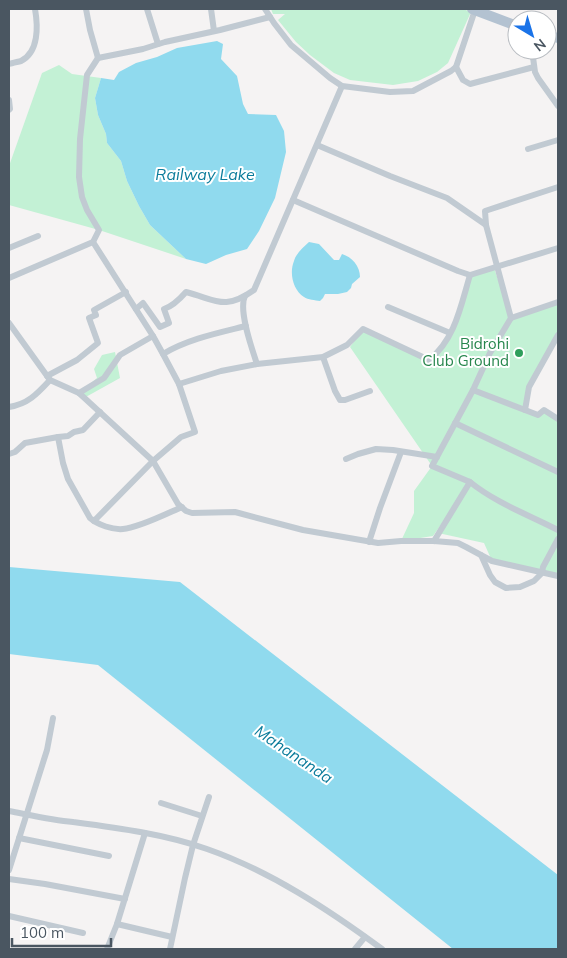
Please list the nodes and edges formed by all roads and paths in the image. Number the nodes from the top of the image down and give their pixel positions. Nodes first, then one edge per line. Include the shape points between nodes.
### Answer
1 (35, 9) edge
2 (86, 9) edge
3 (147, 9) edge
4 (211, 9) edge
5 (265, 9) edge
6 (474, 9) edge
7 (270, 17) junction
8 (507, 22) edge
9 (214, 31) junction
10 (158, 44) junction
11 (98, 58) junction
12 (533, 60) edge
13 (9, 64) edge
14 (534, 66) junction
15 (456, 67) junction
16 (342, 86) junction
17 (9, 100) edge
18 (558, 106) edge
19 (9, 110) edge
20 (558, 140) edge
21 (317, 145) junction
22 (528, 149) dead end
23 (558, 188) edge
24 (293, 200) junction
25 (485, 211) junction
26 (470, 214) junction
27 (486, 225) junction
28 (38, 236) dead end
29 (93, 242) junction
30 (9, 248) edge
31 (558, 248) edge
32 (497, 267) junction
33 (470, 275) junction
34 (9, 278) edge
35 (126, 292) junction
36 (246, 296) junction
37 (558, 302) edge
38 (388, 307) dead end
39 (136, 309) junction
40 (511, 318) junction
41 (9, 323) edge
42 (246, 326) junction
43 (450, 333) junction
44 (558, 335) edge
45 (153, 336) junction
46 (163, 354) junction
47 (322, 357) junction
48 (257, 364) junction
49 (49, 378) junction
50 (179, 384) junction
51 (473, 390) junction
52 (370, 391) dead end
53 (79, 393) junction
54 (9, 407) edge
55 (525, 410) junction
56 (100, 412) junction
57 (558, 419) edge
58 (455, 423) junction
59 (58, 437) junction
60 (401, 452) junction
61 (9, 454) edge
62 (436, 457) junction
63 (346, 460) dead end
64 (153, 461) junction
65 (558, 472) edge
66 (470, 482) junction
67 (182, 508) junction
68 (94, 521) junction
69 (558, 530) edge
70 (558, 539) edge
71 (434, 541) junction
72 (369, 542) junction
73 (480, 554) junction
74 (542, 573) junction
75 (558, 576) edge
76 (53, 718) dead end
77 (209, 797) dead end
78 (161, 802) dead end
79 (9, 811) edge
80 (26, 814) junction
81 (202, 816) junction
82 (145, 833) junction
83 (19, 838) junction
84 (193, 845) junction
85 (12, 848) edge
86 (109, 856) dead end
87 (9, 870) edge
88 (9, 879) edge
89 (125, 899) junction
90 (9, 916) edge
91 (117, 924) junction
92 (84, 934) dead end
93 (365, 936) junction
94 (172, 937) junction
95 (107, 949) edge
96 (170, 949) edge
97 (355, 949) edge
98 (382, 949) edge

1 - 13 street via 34,45 29,54
2 - 11 street
3 - 10 street
4 - 9 street
5 - 7 street
6 - 8 main road
6 - 15 street
7 - 9 street
7 - 16 street via 291,45
9 - 10 street
10 - 11 street
11 - 29 street via 87,76 80,139 82,197 98,230
12 - 14 street
14 - 15 street via 470,84 463,80
14 - 18 street via 538,78
15 - 16 street via 413,91 390,92
16 - 21 street
17 - 19 street
20 - 22 street
21 - 24 street
21 - 26 street via 446,198
23 - 25 street
24 - 33 street
24 - 36 street via 254,290
25 - 26 street
25 - 27 street
26 - 27 street
27 - 32 street
28 - 30 street
29 - 34 street
29 - 35 street
31 - 32 street
32 - 33 street
32 - 40 street
33 - 43 street
35 - 39 street
35 - 49 street via 94,310 96,315 89,318 98,343
36 - 39 street via 230,303 220,303 186,292 164,309 169,324 160,327 143,303
36 - 42 street via 243,303
37 - 40 street
38 - 43 street
39 - 45 street
40 - 51 street
41 - 49 street
42 - 46 street via 208,336
42 - 48 street
43 - 47 street via 437,354 429,360 363,329 347,345
44 - 55 street via 529,387
45 - 46 street
45 - 53 street via 120,355 104,378
46 - 50 street
47 - 48 street
47 - 52 street via 338,399 345,400
48 - 50 street
49 - 53 street
49 - 54 street via 32,398
50 - 64 street via 195,432 181,438
51 - 55 street
51 - 58 street
53 - 56 street
55 - 57 street via 538,415 544,410
56 - 59 street via 83,430
56 - 64 street
58 - 62 street
58 - 65 street
59 - 61 street via 25,443
59 - 68 street via 68,479
60 - 62 street
60 - 63 street via 376,450
60 - 72 street
62 - 66 street via 432,466
64 - 67 street
64 - 68 street
66 - 69 street via 497,500
66 - 71 street
67 - 68 street via 126,529 115,529
67 - 72 street via 192,513 235,512 303,530
70 - 74 street
71 - 72 street
71 - 73 street via 458,543
73 - 74 street via 492,561
73 - 74 street via 495,582 506,588 534,581
74 - 75 street
76 - 80 street via 47,750
77 - 81 street
78 - 81 street
79 - 80 street
80 - 82 street
80 - 83 street
81 - 84 street
82 - 84 street
82 - 89 street
83 - 85 street
83 - 86 street
84 - 93 street via 236,860 296,891
84 - 94 street
85 - 87 street
88 - 89 street
89 - 91 street
90 - 92 street
91 - 94 street
91 - 95 street
93 - 97 street
93 - 98 street
94 - 96 street

